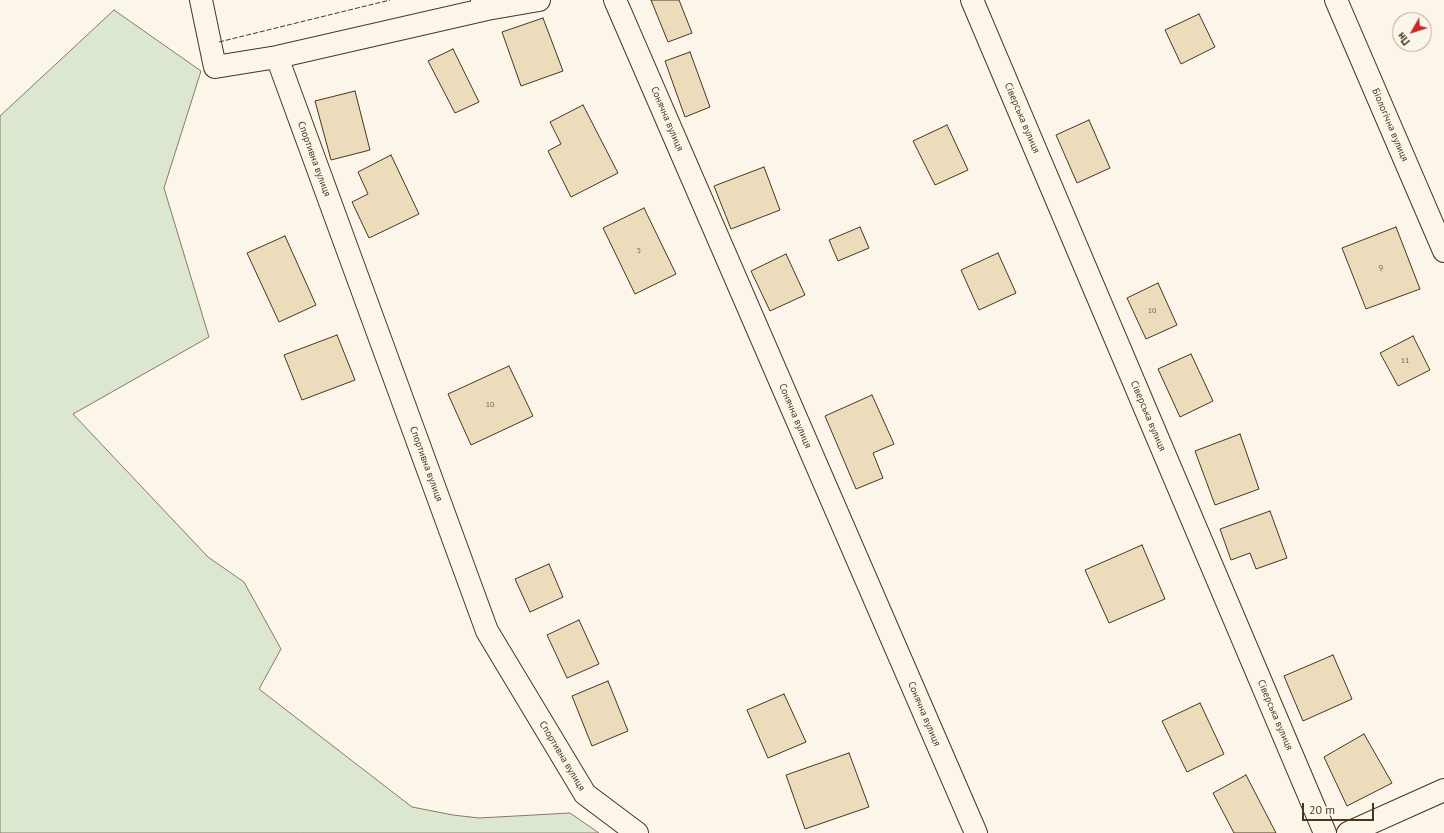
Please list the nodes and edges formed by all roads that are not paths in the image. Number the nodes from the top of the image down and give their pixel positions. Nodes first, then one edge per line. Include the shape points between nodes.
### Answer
1 (201, 0) edge
2 (539, 0) edge
3 (615, 0) edge
4 (972, 0) edge
5 (1336, 0) edge
6 (484, 5) edge
7 (277, 57) junction
8 (1444, 251) edge
9 (1444, 790) edge
10 (637, 833) edge
11 (976, 833) edge
12 (1325, 833) edge
13 (1348, 833) edge

1 - 7 lane via 216,67
2 - 6 lane
3 - 11 lane, Сонячна вулиця
4 - 12 lane, Сіверська вулиця
5 - 8 lane, Біологічна вулиця
6 - 7 lane
7 - 10 lane, Спортивна вулиця via 487,631 585,794
9 - 13 lane

